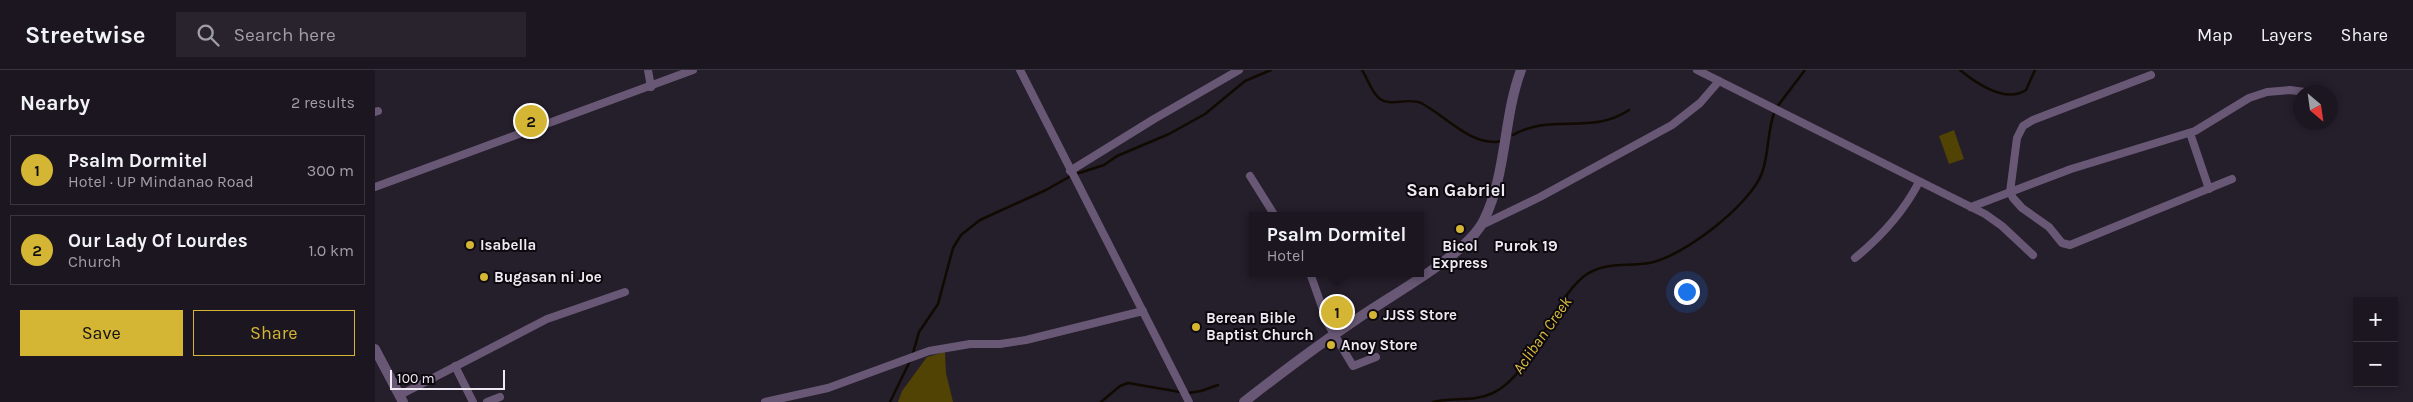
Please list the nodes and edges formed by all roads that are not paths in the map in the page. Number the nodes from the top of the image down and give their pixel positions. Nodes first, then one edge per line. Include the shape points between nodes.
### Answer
1 (648, 70) edge
2 (693, 70) edge
3 (1020, 70) edge
4 (1239, 70) edge
5 (1521, 70) edge
6 (1697, 70) edge
7 (2151, 75) dead end
8 (1719, 81) junction
9 (651, 86) junction
10 (2293, 90) edge
11 (2190, 133) junction
12 (1070, 171) junction
13 (1250, 176) dead end
14 (2232, 179) dead end
15 (1919, 182) junction
16 (375, 187) edge
17 (2209, 189) junction
18 (2010, 192) junction
19 (1971, 207) junction
20 (1272, 212) edge
21 (1481, 225) junction
22 (2033, 255) dead end
23 (1855, 258) dead end
24 (1424, 273) edge
25 (1311, 277) edge
26 (1418, 277) edge
27 (625, 292) dead end
28 (1143, 311) junction
29 (1334, 334) junction
30 (375, 349) edge
31 (1376, 357) dead end
32 (455, 366) junction
33 (500, 397) dead end
34 (402, 398) edge
35 (473, 402) edge
36 (487, 402) edge
37 (765, 402) edge
38 (1189, 402) edge
39 (1244, 402) edge

1 - 9 street
2 - 9 street
3 - 12 street
4 - 12 street
5 - 21 street via 1500,172
6 - 8 street
7 - 18 street via 2062,107 2023,126 2017,138
8 - 15 street
8 - 21 street via 1701,104 1672,125 1548,193
9 - 16 street
10 - 11 street via 2267,92 2249,98 2207,126
11 - 17 street
11 - 18 street via 2071,169
12 - 28 street
13 - 20 street
14 - 17 street
15 - 19 street
15 - 23 street via 1889,228
17 - 18 street via 2070,245 2062,242 2049,227 2022,208
18 - 19 street
19 - 22 street via 2002,226
21 - 24 street via 1465,245
25 - 29 street
26 - 29 street
27 - 32 street via 547,319
28 - 37 street via 1026,340 929,351 828,388
28 - 38 street
29 - 31 street via 1353,366
29 - 39 street
30 - 34 street
32 - 34 street
32 - 35 street
33 - 36 street

